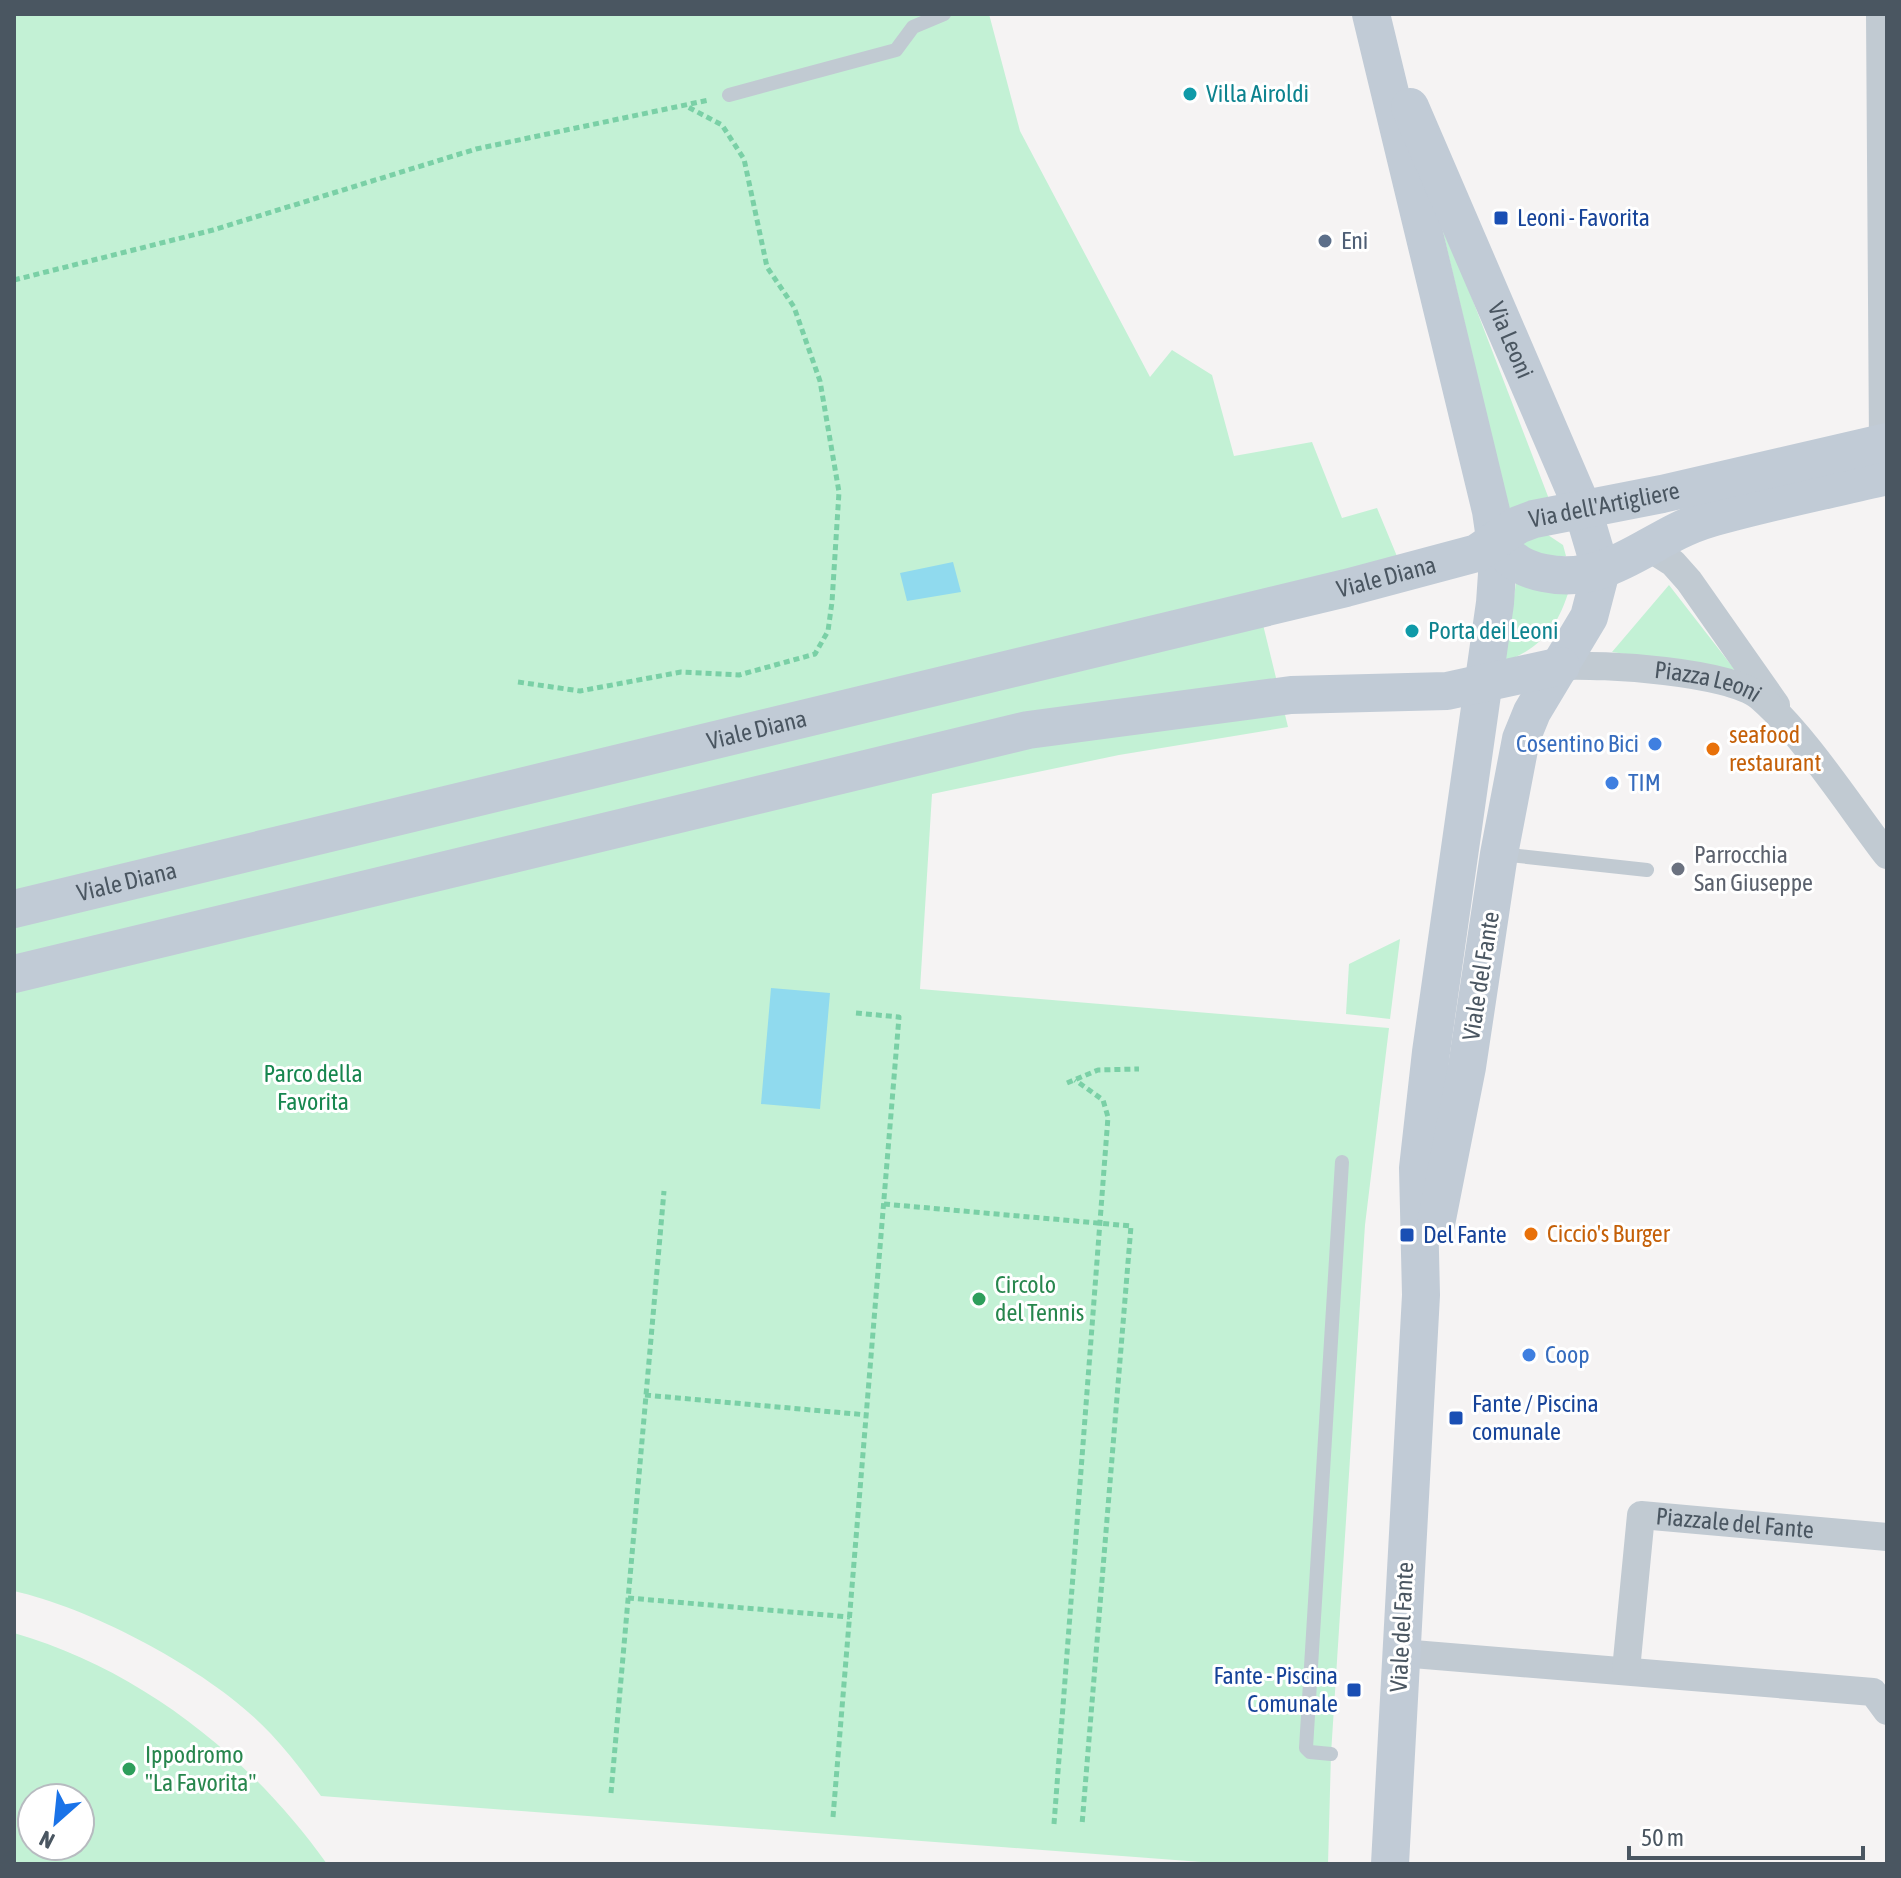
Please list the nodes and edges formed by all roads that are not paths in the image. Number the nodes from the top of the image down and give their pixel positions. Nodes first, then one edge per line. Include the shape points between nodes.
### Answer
1 (944, 14) edge
2 (1880, 14) edge
3 (1371, 15) edge
4 (729, 95) road end
5 (1886, 453) edge
6 (1562, 461) junction
7 (1662, 494) junction
8 (1582, 507) junction
9 (1534, 519) junction
10 (1496, 539) junction
11 (1651, 549) junction
12 (1600, 562) junction
13 (1589, 617) junction
14 (1561, 666) junction
15 (1484, 685) junction
16 (1793, 733) junction
17 (1499, 854) junction
18 (1887, 855) edge
19 (1647, 870) dead end
20 (14, 909) edge
21 (14, 974) edge
22 (1342, 1162) dead end
23 (1421, 1295) junction
24 (1887, 1537) edge
25 (1401, 1653) junction
26 (1626, 1670) junction
27 (1887, 1711) edge
28 (1331, 1754) dead end
29 (1390, 1864) edge

1 - 4 lane via 913,27 896,50
2 - 5 street
3 - 6 street, Via Leoni
3 - 10 street, Via Leoni
5 - 7 street, Via dell'Artigliere
5 - 11 street, Via dell'Artigliere via 1706,519
6 - 7 street via 1606,491
6 - 8 street, Via Leoni
7 - 8 street, Via dell'Artigliere
8 - 9 street, Via dell'Artigliere
8 - 12 street, Via Leoni
9 - 10 street, Via dell'Artigliere
9 - 12 street via 1571,529 1592,543
10 - 12 street, Via dell'Artigliere via 1510,559 1537,572 1565,576
10 - 15 street, Via Leoni via 1495,603
10 - 20 street, Viale Diana via 1462,558 1346,588
11 - 12 street, Via dell'Artigliere
11 - 13 street, Via dell'Artigliere
11 - 16 street, Piazza Leoni via 1689,581
12 - 13 street
13 - 14 street
14 - 15 street
14 - 16 street, Piazza Leoni via 1611,666 1732,683 1758,696
14 - 17 street, Viale del Fante via 1521,739
15 - 21 street via 1447,691 1291,695 1028,730
15 - 23 street, Viale del Fante via 1418,1168
16 - 18 street
17 - 19 lane
17 - 23 street, Viale del Fante via 1467,1067
22 - 28 lane via 1306,1748
23 - 25 street, Viale del Fante
24 - 26 street, Piazzale del Fante via 1641,1515
25 - 26 street
25 - 29 street, Viale del Fante
26 - 27 street via 1873,1692

